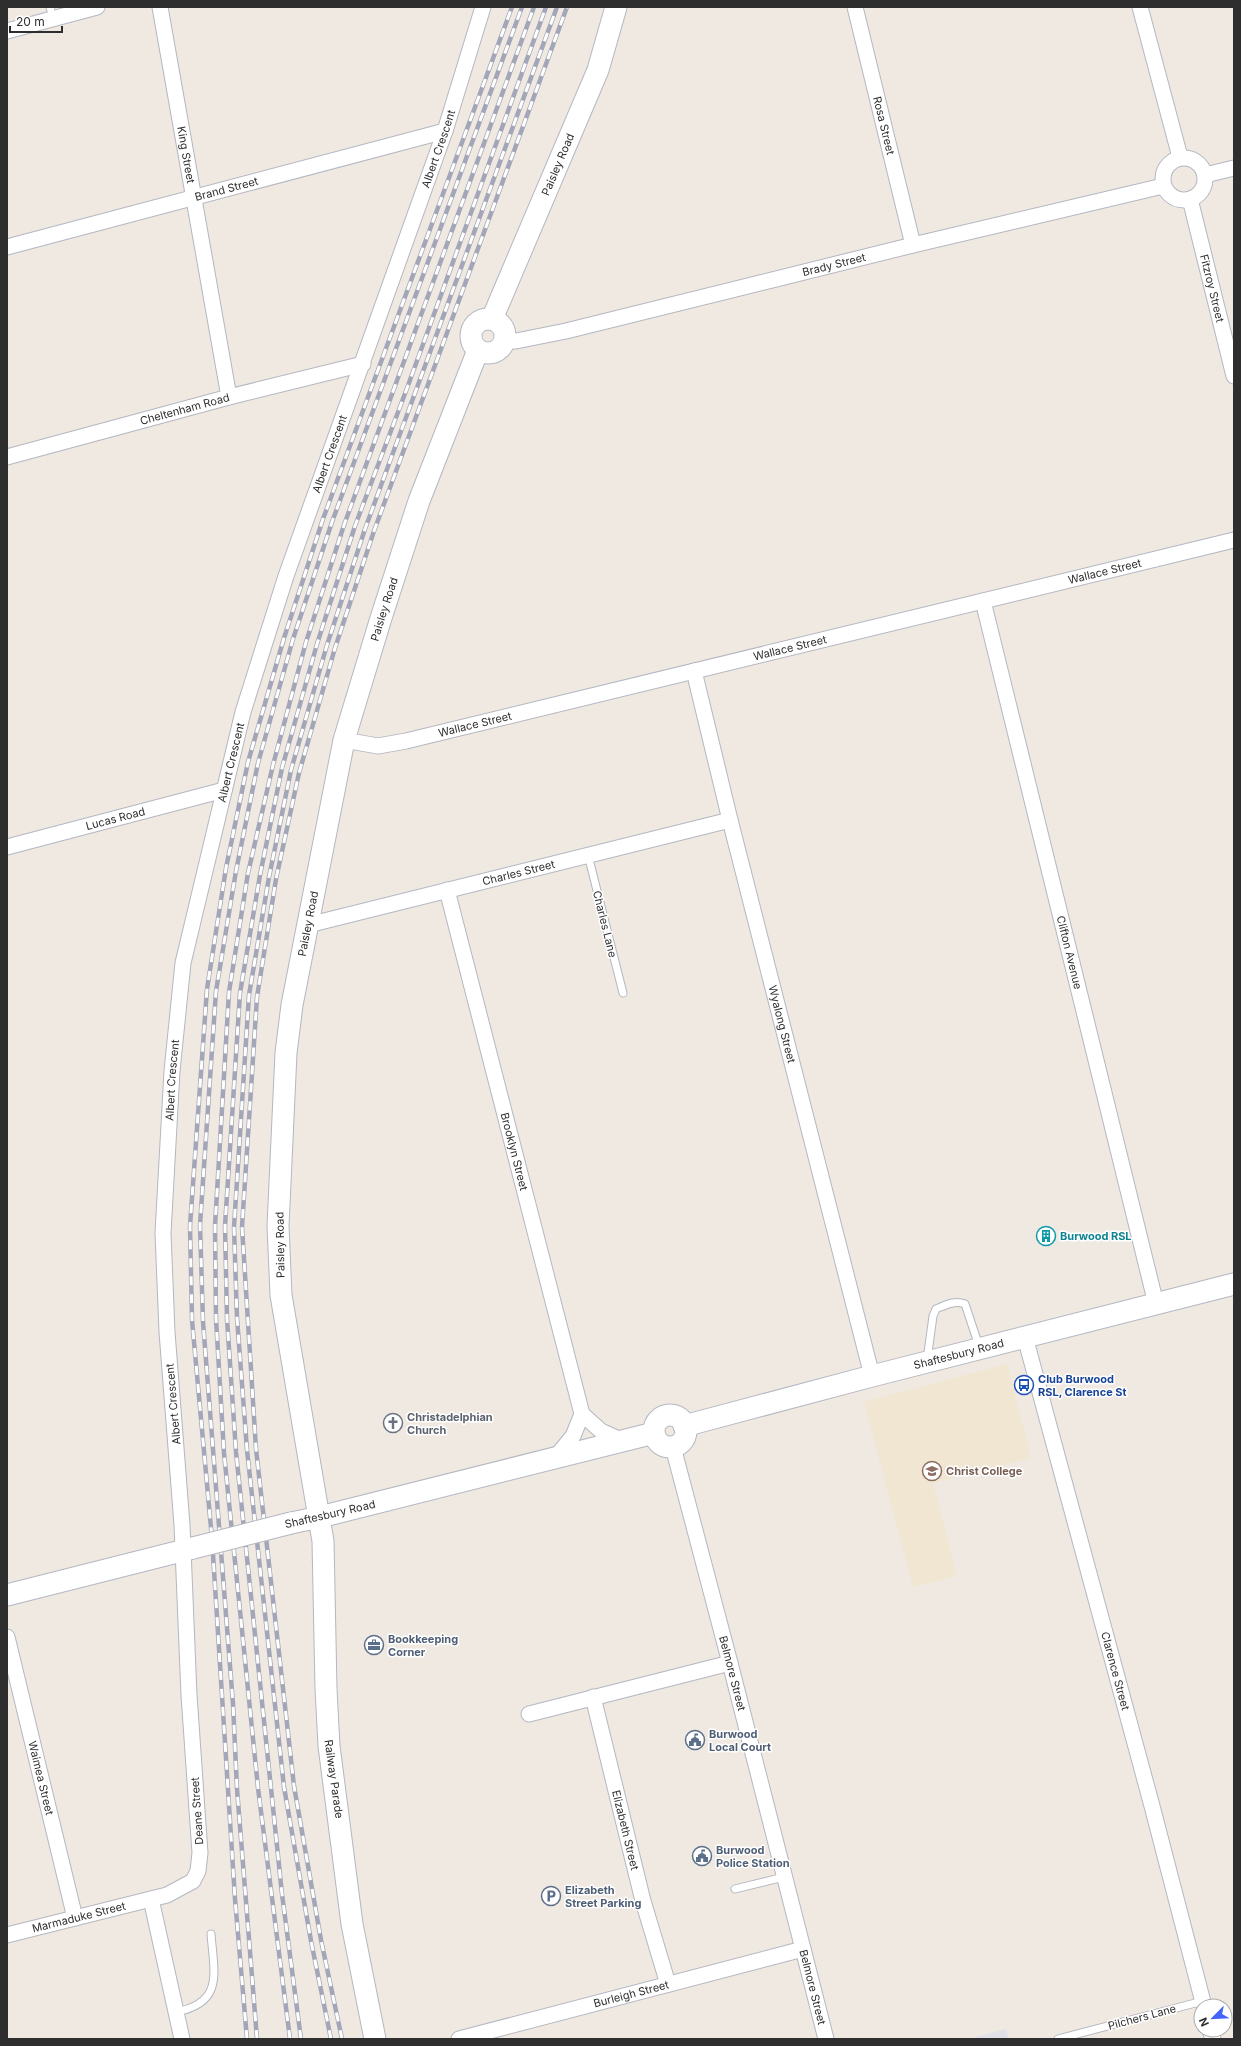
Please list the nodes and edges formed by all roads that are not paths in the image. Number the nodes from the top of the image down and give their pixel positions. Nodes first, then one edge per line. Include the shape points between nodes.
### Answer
1 (98, 7) edge
2 (160, 7) edge
3 (616, 7) edge
4 (855, 7) edge
5 (1140, 7) edge
6 (483, 8) edge
7 (51, 13) edge
8 (7, 30) edge
9 (445, 131) junction
10 (1180, 158) junction
11 (1234, 168) edge
12 (1205, 175) junction
13 (1164, 186) junction
14 (194, 198) junction
15 (1190, 199) junction
16 (913, 245) junction
17 (7, 248) edge
18 (492, 319) junction
19 (505, 341) junction
20 (478, 350) junction
21 (363, 364) junction
22 (1234, 376) edge
23 (229, 397) junction
24 (7, 458) edge
25 (1234, 540) edge
26 (983, 601) junction
27 (694, 671) junction
28 (344, 740) junction
29 (224, 790) junction
30 (730, 820) junction
31 (7, 847) edge
32 (588, 855) junction
33 (447, 890) junction
34 (308, 924) junction
35 (623, 993) dead end
36 (1234, 1284) edge
37 (1156, 1304) junction
38 (1025, 1338) junction
39 (980, 1349) junction
40 (927, 1362) junction
41 (872, 1376) junction
42 (582, 1414) junction
43 (684, 1426) junction
44 (654, 1433) junction
45 (621, 1440) junction
46 (673, 1447) junction
47 (555, 1458) junction
48 (320, 1517) junction
49 (188, 1549) junction
50 (7, 1595) edge
51 (7, 1637) edge
52 (730, 1663) junction
53 (593, 1697) junction
54 (529, 1714) dead end
55 (784, 1877) junction
56 (735, 1889) dead end
57 (151, 1899) junction
58 (75, 1918) junction
59 (211, 1934) dead end
60 (7, 1935) edge
61 (803, 1949) junction
62 (668, 1984) junction
63 (1202, 1998) edge
64 (1193, 2005) edge
65 (176, 2012) junction
66 (182, 2039) edge
67 (375, 2039) edge
68 (459, 2039) edge
69 (826, 2039) edge
70 (1058, 2039) edge

1 - 7 street
2 - 14 street, King Street
3 - 18 main road, Paisley Road via 598,70
4 - 16 street, Rosa Street
5 - 10 street
6 - 9 street, Albert Crescent
7 - 8 street
9 - 14 street, Brand Street
9 - 21 street, Albert Crescent
10 - 12 street via 1193,159 1203,168
10 - 13 street via 1167,165 1163,171
11 - 12 street
12 - 15 street via 1202,190
13 - 15 street via 1171,196 1177,199
13 - 16 street, Brady Street
14 - 17 street, Brand Street
14 - 23 street, King Street
15 - 22 street, Fitzroy Street
16 - 19 street, Brady Street via 566,331
18 - 19 main road via 502,324 506,335
18 - 20 main road via 477,322 471,331 472,342
19 - 20 main road via 497,351 491,353
20 - 28 main road, Paisley Road via 419,501 380,618
21 - 23 street, Cheltenham Road
21 - 29 street, Albert Crescent via 286,576 244,712
23 - 24 street, Cheltenham Road
25 - 26 street, Wallace Street
26 - 27 street, Wallace Street
26 - 37 street, Clifton Avenue
27 - 28 street, Wallace Street via 406,741 378,746
27 - 30 street, Wyalong Street
28 - 34 main road, Paisley Road
29 - 31 street, Lucas Road
29 - 49 street, Albert Crescent via 183,963 172,1071 163,1233 167,1332
30 - 32 street, Charles Street
30 - 41 street, Wyalong Street
32 - 33 street, Charles Street
32 - 35 lane, Charles Lane
33 - 34 street, Charles Street
33 - 42 street, Brooklyn Street
34 - 48 main road, Paisley Road via 292,1005 286,1053 278,1226 281,1295
36 - 37 main road, Shaftesbury Road
37 - 38 main road, Shaftesbury Road
38 - 39 main road, Shaftesbury Road
38 - 63 street, Clarence Street
39 - 40 main road, Shaftesbury Road
39 - 40 lane via 965,1304 958,1301 949,1303 936,1309 933,1316
40 - 41 main road, Shaftesbury Road
41 - 43 main road, Shaftesbury Road
42 - 45 street via 602,1431
42 - 47 street via 573,1436
43 - 44 main road via 679,1418 666,1416 658,1421
43 - 46 main road via 685,1437
44 - 45 main road, Shaftesbury Road
44 - 46 main road via 662,1445
45 - 47 main road, Shaftesbury Road
46 - 52 street, Belmore Street
47 - 48 main road, Shaftesbury Road
48 - 49 main road, Shaftesbury Road, bridge
48 - 67 main road, Railway Parade via 323,1541 329,1746 352,1924
49 - 50 main road, Shaftesbury Road
49 - 57 street, Deane Street via 189,1696 200,1853 198,1871 193,1881 167,1895
51 - 58 street, Waimea Street
52 - 53 street
52 - 55 street, Belmore Street
53 - 54 street
53 - 62 street, Elizabeth Street via 643,1901
55 - 56 lane
55 - 61 street, Belmore Street
57 - 58 street, Marmaduke Street
57 - 65 street
58 - 60 street, Marmaduke Street
59 - 65 lane via 215,1980 206,2000 192,2009
61 - 62 street, Burleigh Street
61 - 69 street, Belmore Street
62 - 68 street, Burleigh Street
64 - 70 lane, Pilchers Lane
65 - 66 street

